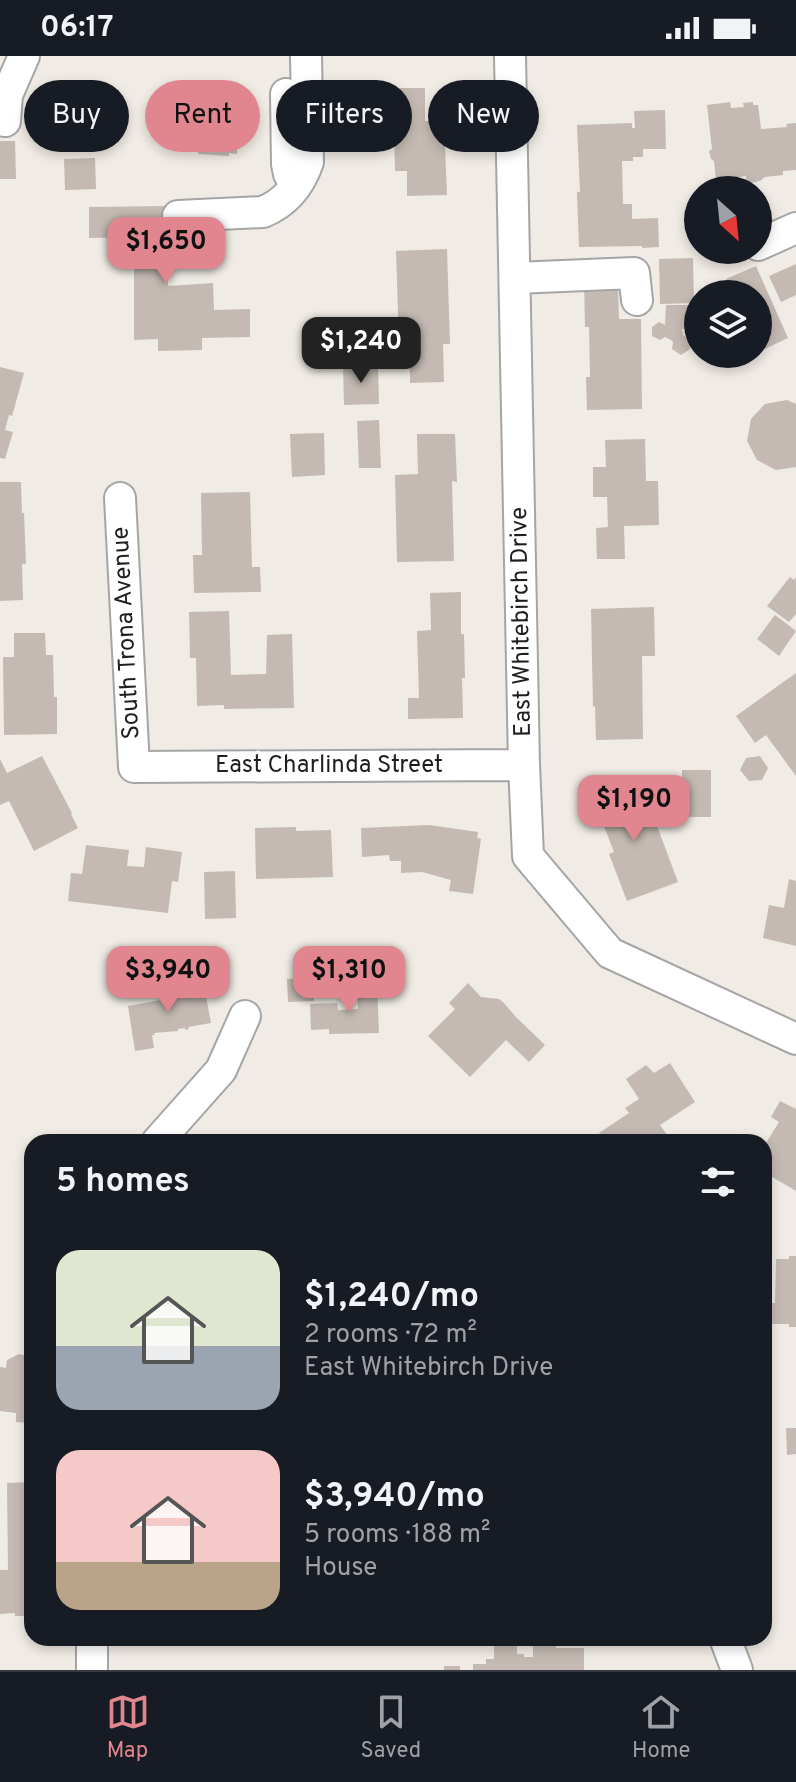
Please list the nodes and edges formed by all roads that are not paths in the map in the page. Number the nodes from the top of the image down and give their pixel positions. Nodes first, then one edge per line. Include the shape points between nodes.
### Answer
1 (24, 56) edge
2 (285, 56) edge
3 (306, 56) edge
4 (510, 56) edge
5 (5, 121) dead end
6 (296, 186) junction
7 (178, 216) dead end
8 (796, 228) edge
9 (772, 238) edge
10 (515, 278) junction
11 (637, 300) dead end
12 (120, 498) dead end
13 (524, 765) junction
14 (134, 767) joint
15 (245, 1016) dead end
16 (796, 1039) edge
17 (164, 1134) edge
18 (92, 1646) edge
19 (728, 1646) edge
20 (92, 1670) edge
21 (737, 1670) edge

1 - 5 street via 7,95
2 - 6 street via 287,164
3 - 6 street via 308,162
4 - 10 street, East Whitebirch Drive
6 - 7 street via 263,212
8 - 9 street
10 - 11 street via 634,273
10 - 13 street, East Whitebirch Drive
12 - 14 street, South Trona Avenue
13 - 14 street, East Charlinda Street
13 - 16 street, East Whitebirch Drive via 528,856 610,953
15 - 17 street via 221,1070
18 - 20 street
19 - 21 street

